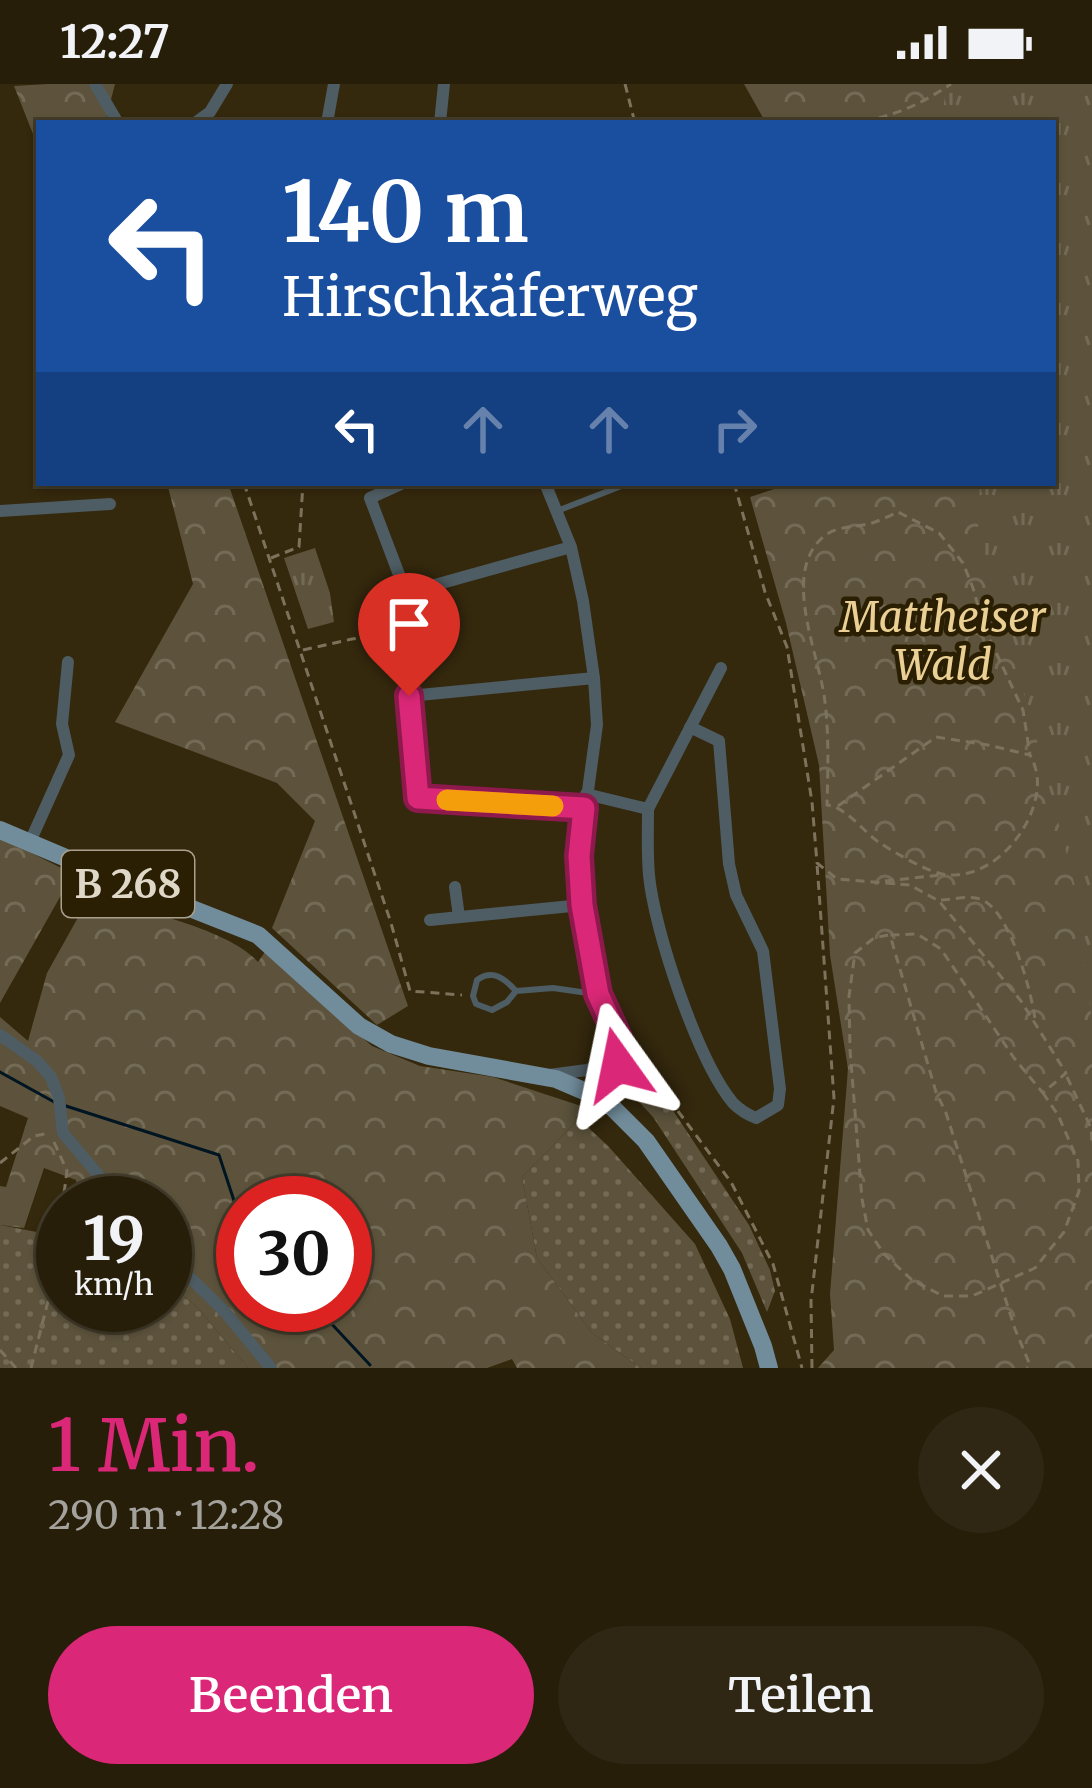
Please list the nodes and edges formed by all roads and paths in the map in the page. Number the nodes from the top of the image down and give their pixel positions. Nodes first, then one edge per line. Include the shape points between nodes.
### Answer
1 (95, 84) edge
2 (226, 84) edge
3 (334, 84) edge
4 (444, 84) edge
5 (625, 84) edge
6 (951, 84) edge
7 (116, 120) edge
8 (199, 120) edge
9 (328, 120) edge
10 (440, 120) edge
11 (634, 120) edge
12 (872, 120) edge
13 (245, 486) edge
14 (302, 486) edge
15 (397, 486) edge
16 (545, 486) edge
17 (621, 486) edge
18 (735, 486) edge
19 (110, 504) dead end
20 (0, 511) edge
21 (557, 511) junction
22 (571, 547) junction
23 (269, 558) junction
24 (406, 593) junction
25 (302, 651) junction
26 (405, 657) dead end
27 (68, 662) dead end
28 (721, 668) dead end
29 (594, 678) junction
30 (409, 696) junction
31 (690, 728) junction
32 (1030, 755) junction
33 (585, 801) junction
34 (838, 806) junction
35 (648, 809) junction
36 (0, 830) edge
37 (29, 844) junction
38 (817, 862) junction
39 (944, 875) junction
40 (877, 882) junction
41 (455, 886) dead end
42 (939, 901) junction
43 (582, 905) junction
44 (459, 917) junction
45 (430, 920) dead end
46 (890, 935) junction
47 (516, 991) junction
48 (598, 994) junction
49 (472, 996) junction
50 (610, 1021) junction
51 (1036, 1023) junction
52 (0, 1035) edge
53 (620, 1042) junction
54 (605, 1062) junction
55 (1066, 1073) junction
56 (542, 1076) junction
57 (1043, 1093) junction
58 (600, 1099) junction
59 (57, 1128) junction
60 (1092, 1142) edge
61 (0, 1163) edge
62 (66, 1176) edge
63 (99, 1176) edge
64 (192, 1280) edge
65 (1001, 1284) junction
66 (40, 1332) edge
67 (0, 1350) edge
68 (16, 1368) edge
69 (31, 1368) edge
70 (272, 1368) edge
71 (769, 1368) edge
72 (802, 1368) edge
73 (812, 1368) edge
74 (1027, 1368) edge

1 - 7 street
2 - 8 street
3 - 9 street
4 - 10 street
5 - 11 path
6 - 12 path via 917,106
13 - 23 path
14 - 23 path via 298,547
15 - 24 street via 370,498
16 - 21 street
17 - 21 lane
18 - 38 path via 787,647
19 - 20 street
21 - 22 street
22 - 24 street
22 - 29 street
23 - 25 path
24 - 25 path via 401,634
25 - 49 path via 410,991
26 - 30 street
27 - 37 street via 68,754
28 - 31 street
29 - 30 street
29 - 33 street via 597,724
30 - 33 street via 418,798
31 - 35 street
31 - 35 street via 719,741 729,864 763,951 780,1088 778,1105 756,1118 712,1073 675,975 649,875
32 - 34 path via 937,737
32 - 34 path via 1023,710 963,563 939,533 898,512 831,531 805,570 828,725 827,805
32 - 39 path via 1038,798 1021,836 984,866
33 - 35 street
33 - 43 street
34 - 39 path via 880,843
36 - 37 main road, B 268
37 - 56 main road, B 268 via 258,935 359,1026 391,1043
38 - 40 path via 837,879
38 - 73 path via 834,1098
39 - 40 path
40 - 42 path via 910,885
41 - 44 street
42 - 51 path
42 - 51 path via 978,898 1000,910
43 - 44 street
43 - 48 street
44 - 45 street
46 - 57 path via 917,934 941,949
46 - 65 path
46 - 65 path via 855,953 849,996 868,1231 912,1280 943,1296 972,1297
47 - 48 lane
47 - 49 lane via 492,1010
47 - 49 lane via 493,974 477,980
48 - 50 street
50 - 53 street
50 - 54 street
51 - 55 path
52 - 59 street via 51,1077
53 - 58 street
53 - 72 path via 730,1182 773,1264
54 - 56 street
54 - 58 street via 595,1083
55 - 57 path
55 - 60 path
56 - 58 main road, B 268
57 - 65 path via 1078,1161 1079,1191 1064,1232 1035,1268
58 - 71 main road, B 268 via 646,1141 719,1246
59 - 61 path
59 - 62 path
59 - 63 street
64 - 70 street
65 - 74 path
66 - 69 path
67 - 68 path

